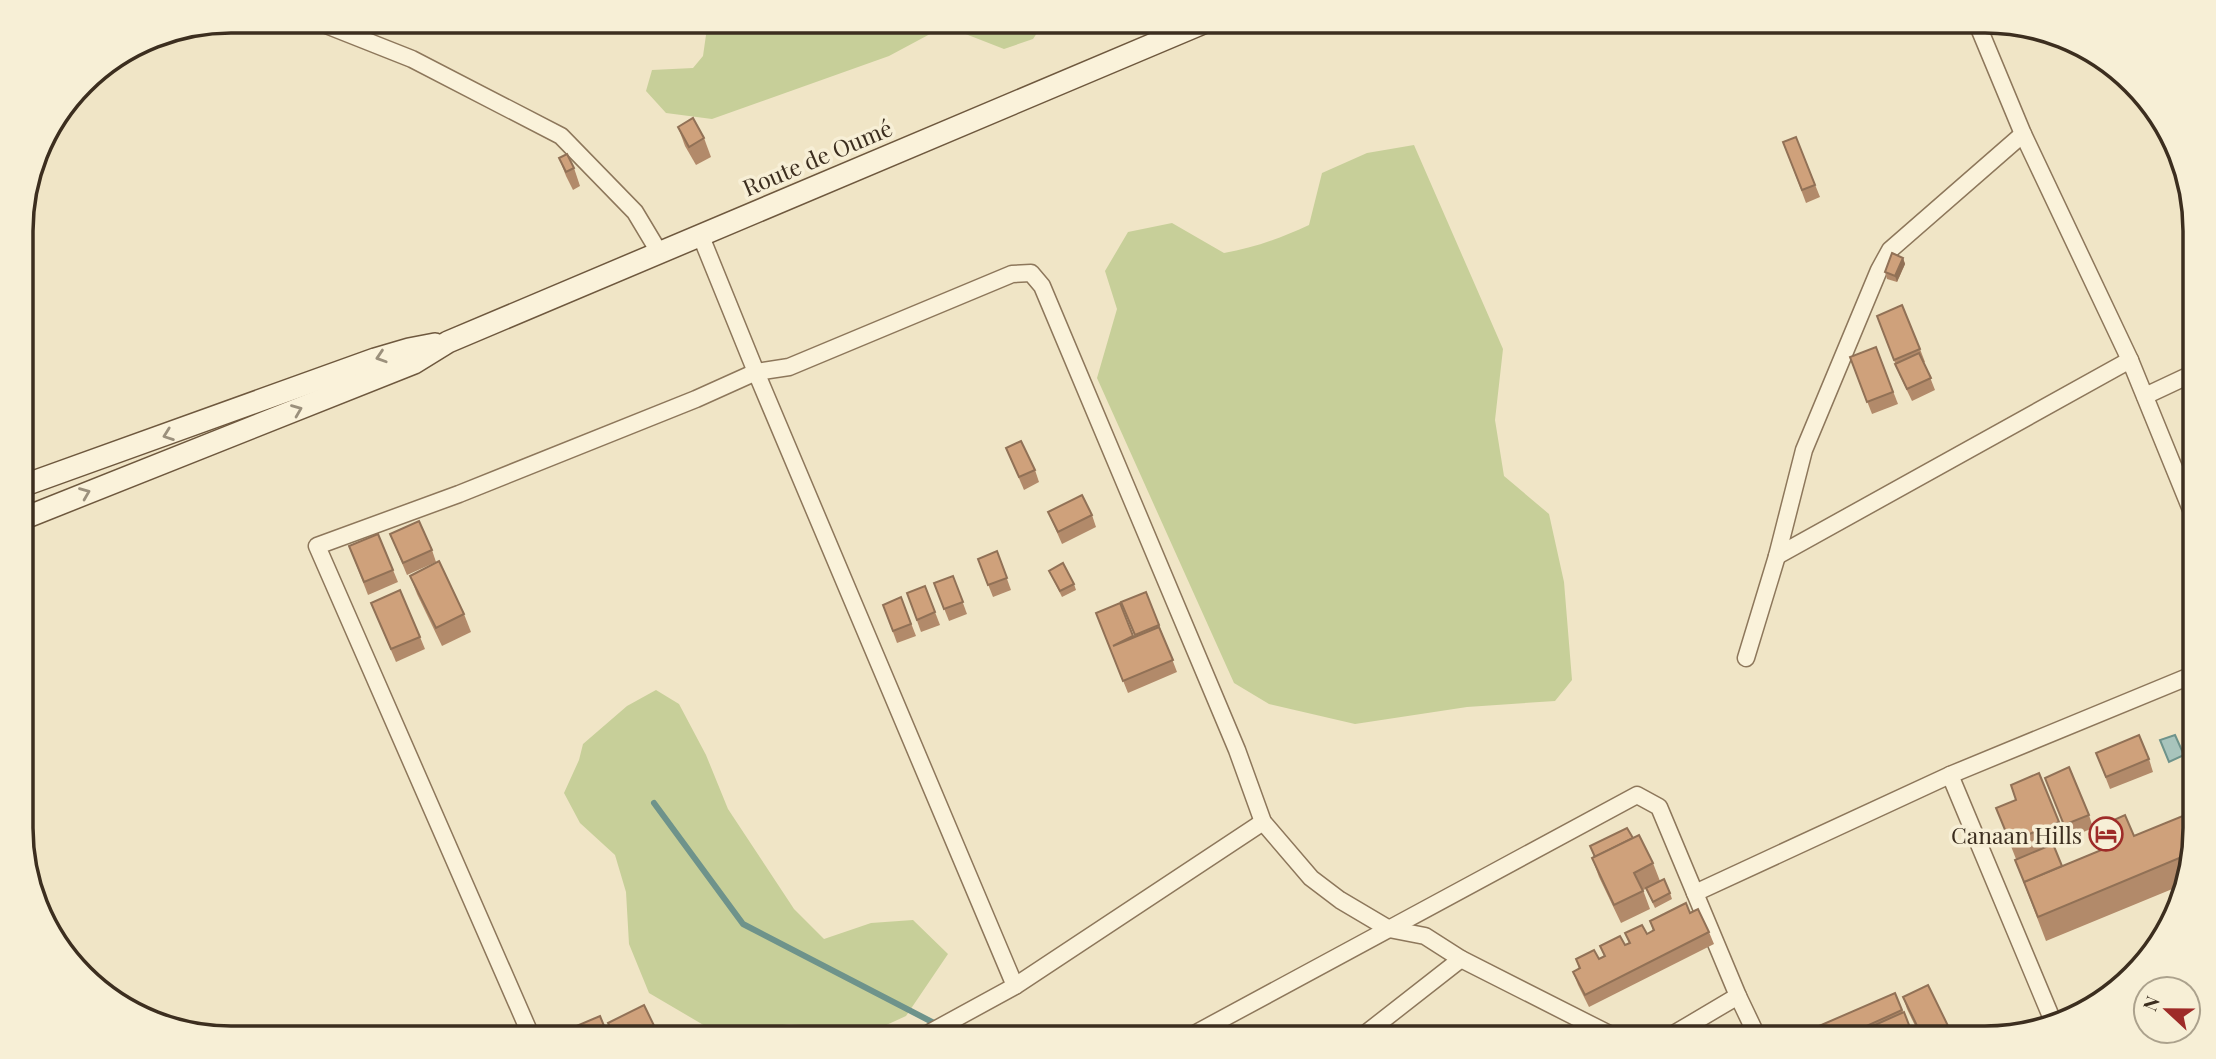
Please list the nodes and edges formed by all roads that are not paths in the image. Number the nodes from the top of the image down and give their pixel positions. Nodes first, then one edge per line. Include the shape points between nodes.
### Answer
1 (346, 33) edge
2 (1179, 33) edge
3 (1981, 33) edge
4 (2023, 134) junction
5 (700, 234) junction
6 (659, 252) junction
7 (448, 342) junction
8 (2130, 360) junction
9 (756, 372) junction
10 (2183, 378) edge
11 (2145, 396) junction
12 (34, 481) edge
13 (2183, 490) edge
14 (34, 514) edge
15 (1777, 556) junction
16 (1746, 659) dead end
17 (2183, 679) edge
18 (1950, 775) junction
19 (1263, 822) junction
20 (1695, 893) junction
21 (1389, 929) junction
22 (1461, 959) junction
23 (1015, 986) junction
24 (1738, 996) junction
25 (2050, 1014) edge
26 (1224, 1025) edge
27 (1376, 1025) edge
28 (1592, 1025) edge
29 (1689, 1025) edge
30 (1752, 1025) edge
31 (527, 1026) edge
32 (943, 1026) edge

1 - 6 street via 412,59 561,136 635,212
2 - 5 main road, Route de Oumé
3 - 4 street
4 - 8 street
4 - 15 street via 1890,250 1804,450
5 - 6 main road, Route de Oumé
5 - 9 street
6 - 7 main road, Route de Oumé
7 -> 12 main road via 374,359
14 -> 7 main road via 414,363
8 - 11 street
8 - 15 street
9 - 19 street via 789,367 1012,274 1031,273 1042,286
9 - 23 street
9 - 31 street via 546,459 317,546
10 - 11 street
11 - 13 street
15 - 16 street
17 - 18 street
18 - 20 street
18 - 25 street
19 - 21 street via 1311,878
19 - 23 street
20 - 21 street via 1659,807 1637,795
20 - 24 street
21 - 22 street via 1425,936
21 - 26 street
22 - 27 street
22 - 28 street
23 - 32 street
24 - 29 street
24 - 30 street

